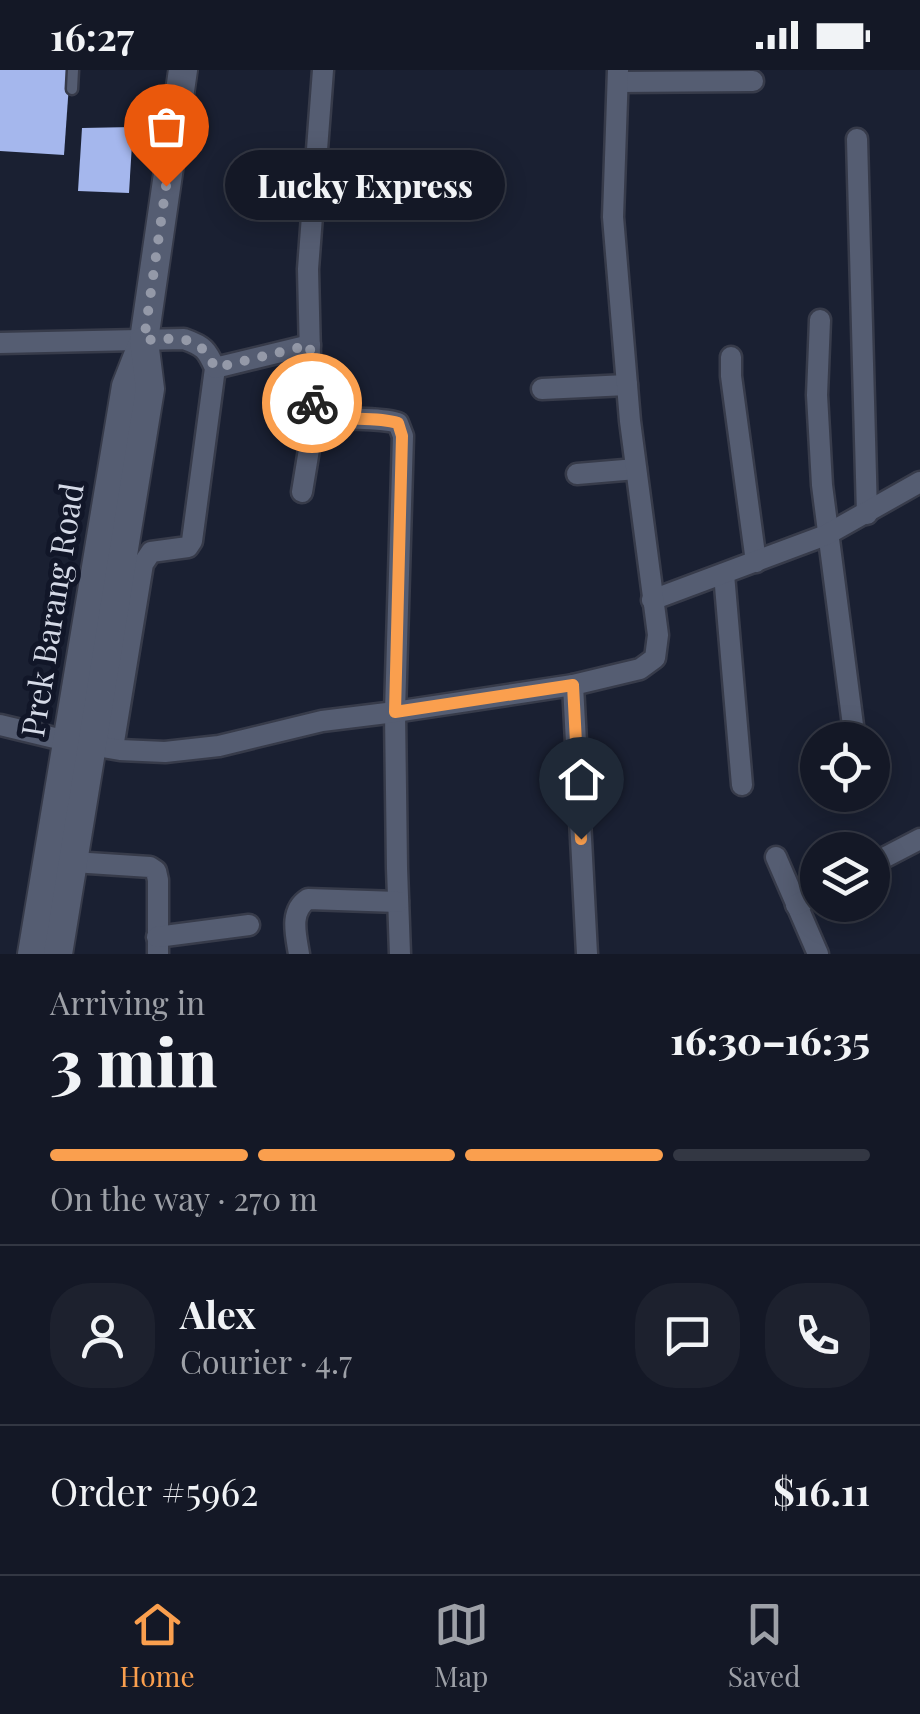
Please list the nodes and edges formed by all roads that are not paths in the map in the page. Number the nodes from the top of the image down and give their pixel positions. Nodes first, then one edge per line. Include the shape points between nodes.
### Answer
1 (72, 70) edge
2 (183, 70) edge
3 (323, 70) edge
4 (618, 76) edge
5 (753, 81) dead end
6 (72, 88) dead end
7 (857, 140) dead end
8 (820, 320) dead end
9 (144, 340) junction
10 (0, 343) edge
11 (310, 345) junction
12 (731, 358) dead end
13 (215, 368) junction
14 (626, 385) junction
15 (542, 389) dead end
16 (315, 413) junction
17 (636, 470) junction
18 (577, 474) dead end
19 (920, 482) edge
20 (302, 492) dead end
21 (867, 514) junction
22 (826, 536) junction
23 (756, 562) junction
24 (724, 574) junction
25 (652, 600) junction
26 (573, 685) junction
27 (395, 712) junction
28 (852, 722) edge
29 (0, 725) edge
30 (91, 745) junction
31 (742, 785) dead end
32 (920, 839) edge
33 (890, 855) edge
34 (776, 856) dead end
35 (73, 862) junction
36 (398, 902) junction
37 (800, 904) edge
38 (796, 906) junction
39 (249, 925) dead end
40 (157, 945) edge
41 (32, 954) edge
42 (58, 954) edge
43 (299, 954) edge
44 (400, 954) edge
45 (586, 954) edge
46 (818, 954) edge

1 - 6 lane
2 - 9 main road, Prek Barang Road
3 - 11 street via 309,249
4 - 5 street
4 - 14 street via 613,218
7 - 21 street
8 - 22 street via 817,395
9 - 10 street
9 - 13 street via 197,344
9 - 30 main road, Prek Barang Road via 126,386
11 - 13 street
11 - 16 street
12 - 23 street
13 - 30 street via 192,541 151,552 143,564
14 - 15 street
14 - 17 street
16 - 20 street
16 - 27 street via 385,419 398,423 402,436
17 - 18 street
17 - 25 street
19 - 21 street
21 - 22 street
22 - 23 street
22 - 28 street
23 - 24 street
24 - 25 street
24 - 31 street
25 - 26 street via 655,658
26 - 27 street
26 - 45 street
27 - 30 street via 165,752
27 - 36 street
29 - 30 street
30 - 35 main road, Prek Barang Road
30 - 41 main road, Prek Barang Road
32 - 33 street
34 - 38 street
35 - 40 street via 156,871
35 - 42 main road, Prek Barang Road
36 - 43 street via 308,898 296,914
36 - 44 street
37 - 38 street
38 - 46 street
39 - 40 street

